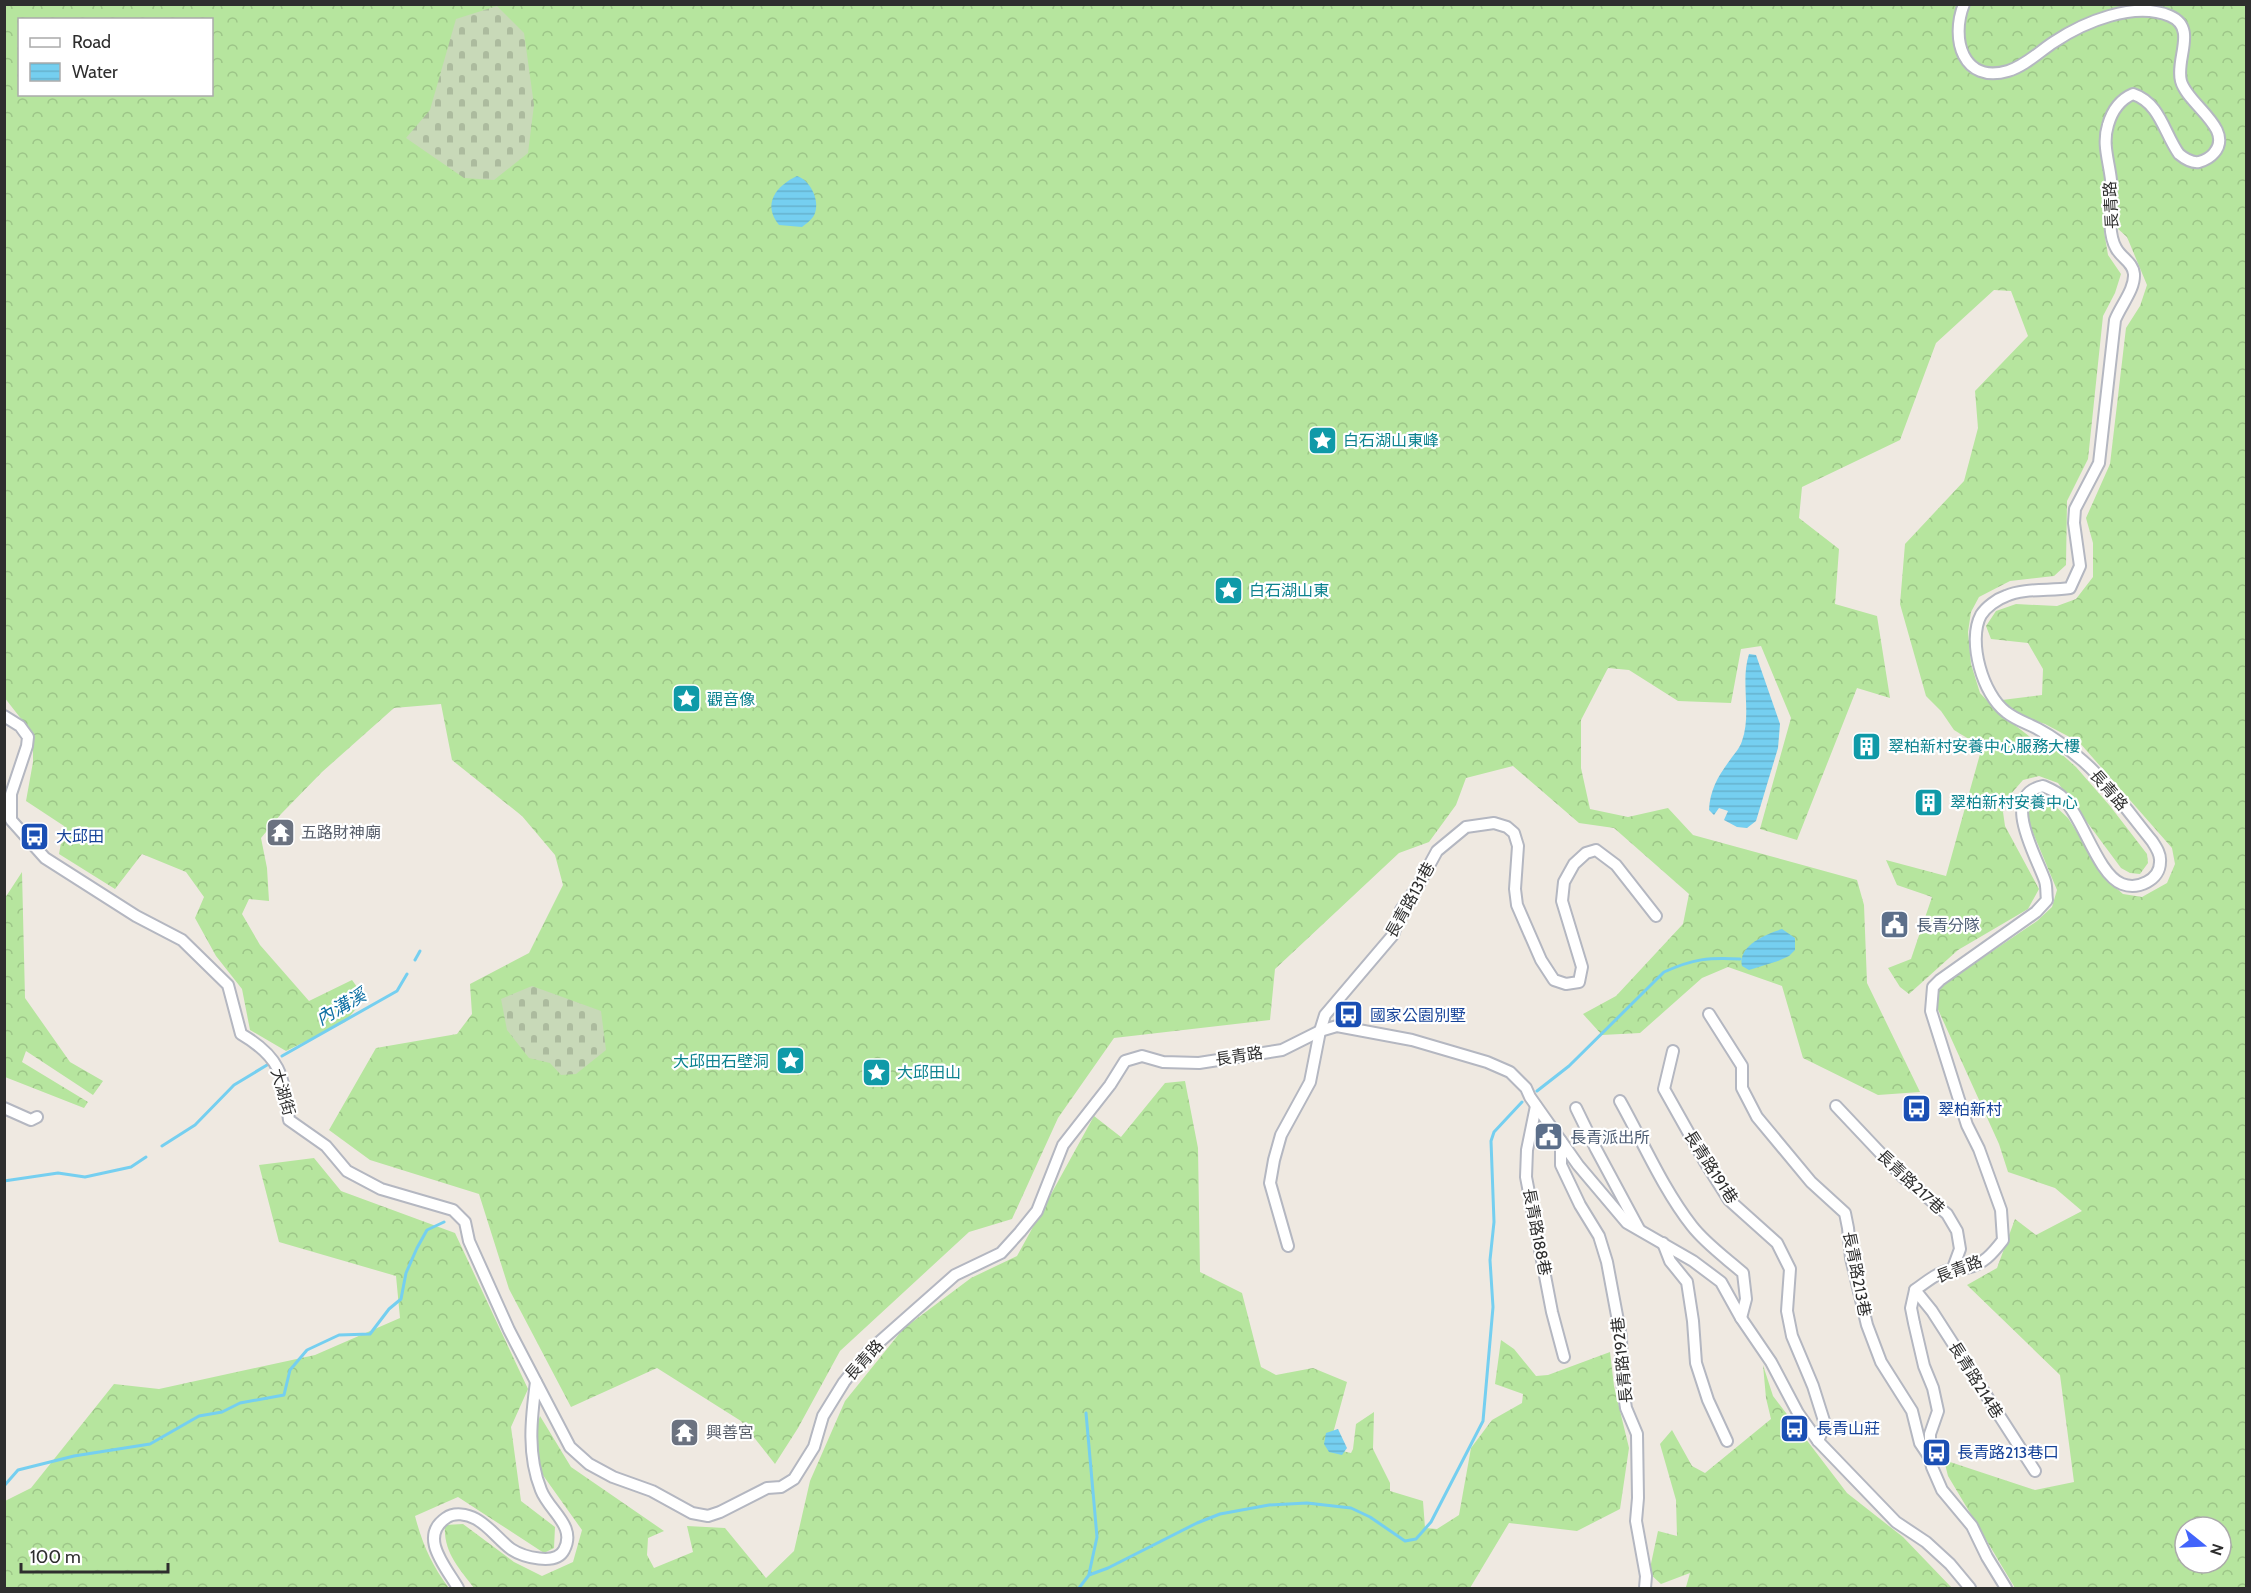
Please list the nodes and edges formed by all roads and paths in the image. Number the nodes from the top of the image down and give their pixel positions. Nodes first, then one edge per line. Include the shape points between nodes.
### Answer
1 (1964, 4) edge
2 (4, 716) edge
3 (1656, 916) dead end
4 (1709, 1014) dead end
5 (1320, 1031) junction
6 (1673, 1052) dead end
7 (1620, 1101) dead end
8 (1536, 1106) junction
9 (1836, 1106) dead end
10 (4, 1108) edge
11 (1576, 1108) dead end
12 (37, 1117) dead end
13 (1561, 1141) junction
14 (1640, 1229) junction
15 (1663, 1243) junction
16 (1288, 1246) dead end
17 (1953, 1268) junction
18 (1915, 1290) junction
19 (1741, 1318) junction
20 (1564, 1357) dead end
21 (536, 1382) junction
22 (1727, 1441) dead end
23 (1818, 1441) junction
24 (1930, 1458) junction
25 (2035, 1471) dead end
26 (458, 1588) edge
27 (1645, 1588) edge
28 (1970, 1588) edge
29 (2006, 1588) edge

1 - 17 street, 長青路 via 1959,24 1962,54 1974,68 1991,73 2011,70 2055,41 2103,17 2145,12 2179,21 2185,33 2181,82 2220,134 2217,150 2208,159 2196,162 2179,154 2156,110 2143,98 2127,96 2113,112 2105,146 2111,181 2110,227 2116,249 2130,264 2134,277 2115,320 2099,463 2075,508 2080,566 2070,588 2008,594 1982,615 1978,627 1980,670 1992,697 2004,711 2052,737 2085,763 2152,841 2160,862 2158,872 2142,885 2122,884 2098,857 2079,819 2063,798 2043,786 2035,788 2024,800 2028,843 2046,883 2047,900 2009,933 1940,980 1933,987 1931,998 1931,1011 1967,1125 2001,1210 2003,1240 1995,1251 1983,1262
2 - 21 street, 大湖街 via 28,736 11,794 11,820 45,858 136,916 182,940 228,985 241,1034 268,1052 278,1065 289,1120 326,1146 347,1171 381,1189 453,1210 465,1222 469,1241
3 - 5 street, 長青路131巷 via 1616,865 1596,850 1586,854 1564,882 1562,901 1582,967 1579,982 1566,984 1554,980 1517,905 1518,846 1514,833 1494,823 1466,827 1437,851 1401,910 1393,935 1325,1015
4 - 24 street, 長青路213巷 via 1742,1066 1742,1088 1757,1117 1811,1182 1845,1213 1867,1325 1881,1362 1912,1412 1920,1443
5 - 8 street, 長青路 via 1337,1026 1350,1028 1412,1040 1487,1062 1510,1072
5 - 16 street, 長青路131巷 via 1310,1082 1281,1135 1270,1183
5 - 21 street, 長青路 via 1282,1050 1199,1063 1163,1062 1143,1056 1125,1061 1064,1145 1037,1211 1001,1253 955,1275 868,1352 823,1416 803,1467 781,1487 767,1488 708,1516 692,1513 589,1464 570,1447
6 - 23 street, 長青路191巷 via 1664,1089 1730,1200 1777,1243 1790,1269 1787,1311 1792,1336 1825,1424
7 - 19 street via 1692,1226 1743,1273 1746,1299
8 - 13 street, 長青路
8 - 20 street, 長青路188巷 via 1526,1177
9 - 17 street, 長青路217巷 via 1903,1177 1947,1214 1957,1231 1960,1249
10 - 12 street via 31,1120
11 - 14 street
13 - 14 street, 長青路 via 1605,1200 1626,1223
13 - 27 street, 長青路192巷 via 1561,1166 1599,1236 1613,1294 1621,1337 1626,1408 1636,1434 1636,1521
14 - 15 street, 長青路
15 - 19 street, 長青路 via 1716,1277
15 - 22 street via 1670,1261 1687,1282 1696,1363
17 - 18 street, 長青路
18 - 24 street, 長青路 via 1912,1315 1938,1411 1930,1434
18 - 25 street, 長青路214巷
19 - 23 street, 長青路
21 - 26 street via 532,1459 542,1492 568,1532 568,1542 556,1559 542,1559 513,1550 476,1519 450,1515 438,1524 433,1544
23 - 28 street, 長青路 via 1896,1522 1926,1542
24 - 29 street, 長青路 via 1942,1490 1972,1526

